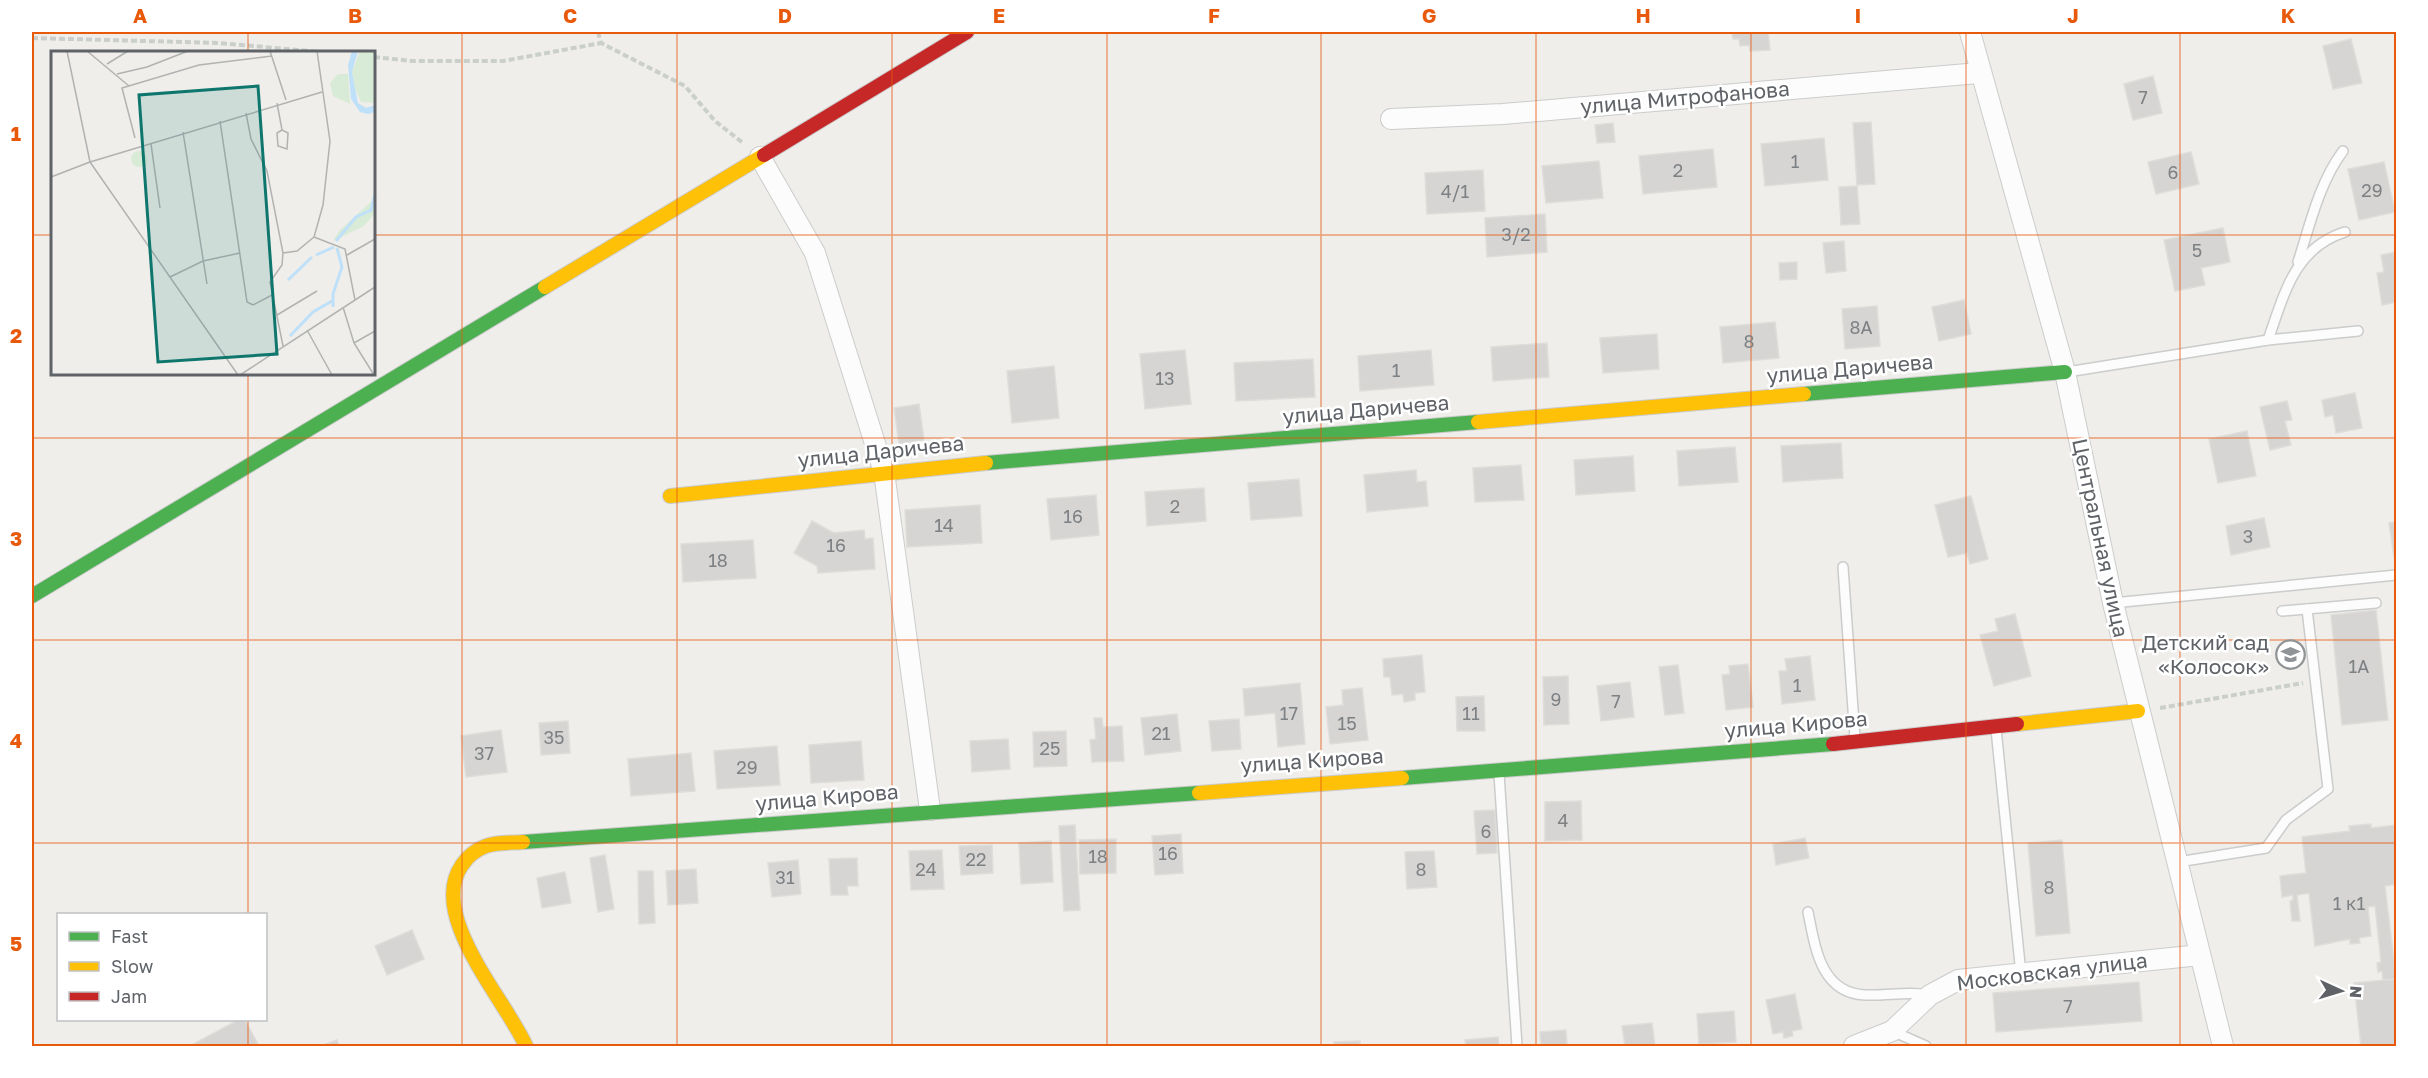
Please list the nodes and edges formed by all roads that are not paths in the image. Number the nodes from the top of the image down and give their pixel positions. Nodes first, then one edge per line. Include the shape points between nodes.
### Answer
1 (967, 32) edge
2 (1970, 32) edge
3 (1979, 73) junction
4 (1391, 119) dead end
5 (2343, 151) dead end
6 (760, 157) junction
7 (2345, 232) dead end
8 (2294, 273) junction
9 (2358, 331) dead end
10 (2268, 340) junction
11 (2065, 372) junction
12 (884, 472) junction
13 (670, 496) dead end
14 (1843, 567) dead end
15 (2397, 575) edge
16 (32, 596) edge
17 (2112, 603) junction
18 (2376, 603) dead end
19 (2307, 609) junction
20 (2282, 611) dead end
21 (2138, 711) junction
22 (1996, 726) junction
23 (1855, 741) junction
24 (1498, 768) junction
25 (930, 810) junction
26 (2176, 862) junction
27 (1808, 912) dead end
28 (2200, 955) junction
29 (2021, 975) junction
30 (1930, 994) junction
31 (1892, 1031) junction
32 (526, 1047) edge
33 (1517, 1047) edge
34 (1854, 1047) edge
35 (1926, 1047) edge
36 (2223, 1047) edge

1 - 6 street
2 - 3 street, Центральная улица
3 - 4 street, улица Митрофанова via 1515,113
3 - 11 street, Центральная улица
5 - 8 lane via 2333,163
6 - 12 street via 814,253
6 - 16 street
7 - 8 lane via 2319,243
8 - 10 lane
9 - 10 lane
10 - 11 lane
11 - 12 street, улица Даричева
11 - 17 street, Центральная улица
12 - 13 street, улица Даричева
12 - 25 street
14 - 23 lane
15 - 17 lane
17 - 21 street, Центральная улица
18 - 19 lane
19 - 20 lane
19 - 26 lane via 2328,789 2286,820 2266,848
21 - 22 street, улица Кирова
21 - 26 street, Центральная улица
22 - 23 street, улица Кирова
22 - 29 lane
23 - 24 street, улица Кирова via 1763,751
24 - 25 street, улица Кирова
24 - 33 lane
25 - 32 street, улица Кирова via 488,845 467,856 454,876 451,898 456,919
26 - 28 street, Центральная улица
27 - 30 lane via 1819,961 1830,980 1846,991 1865,995 1910,991
28 - 29 street, Московская улица
28 - 36 street, Центральная улица
29 - 30 street, Московская улица via 1958,980
30 - 31 street, Московская улица
31 - 34 street, Московская улица
31 - 35 lane

